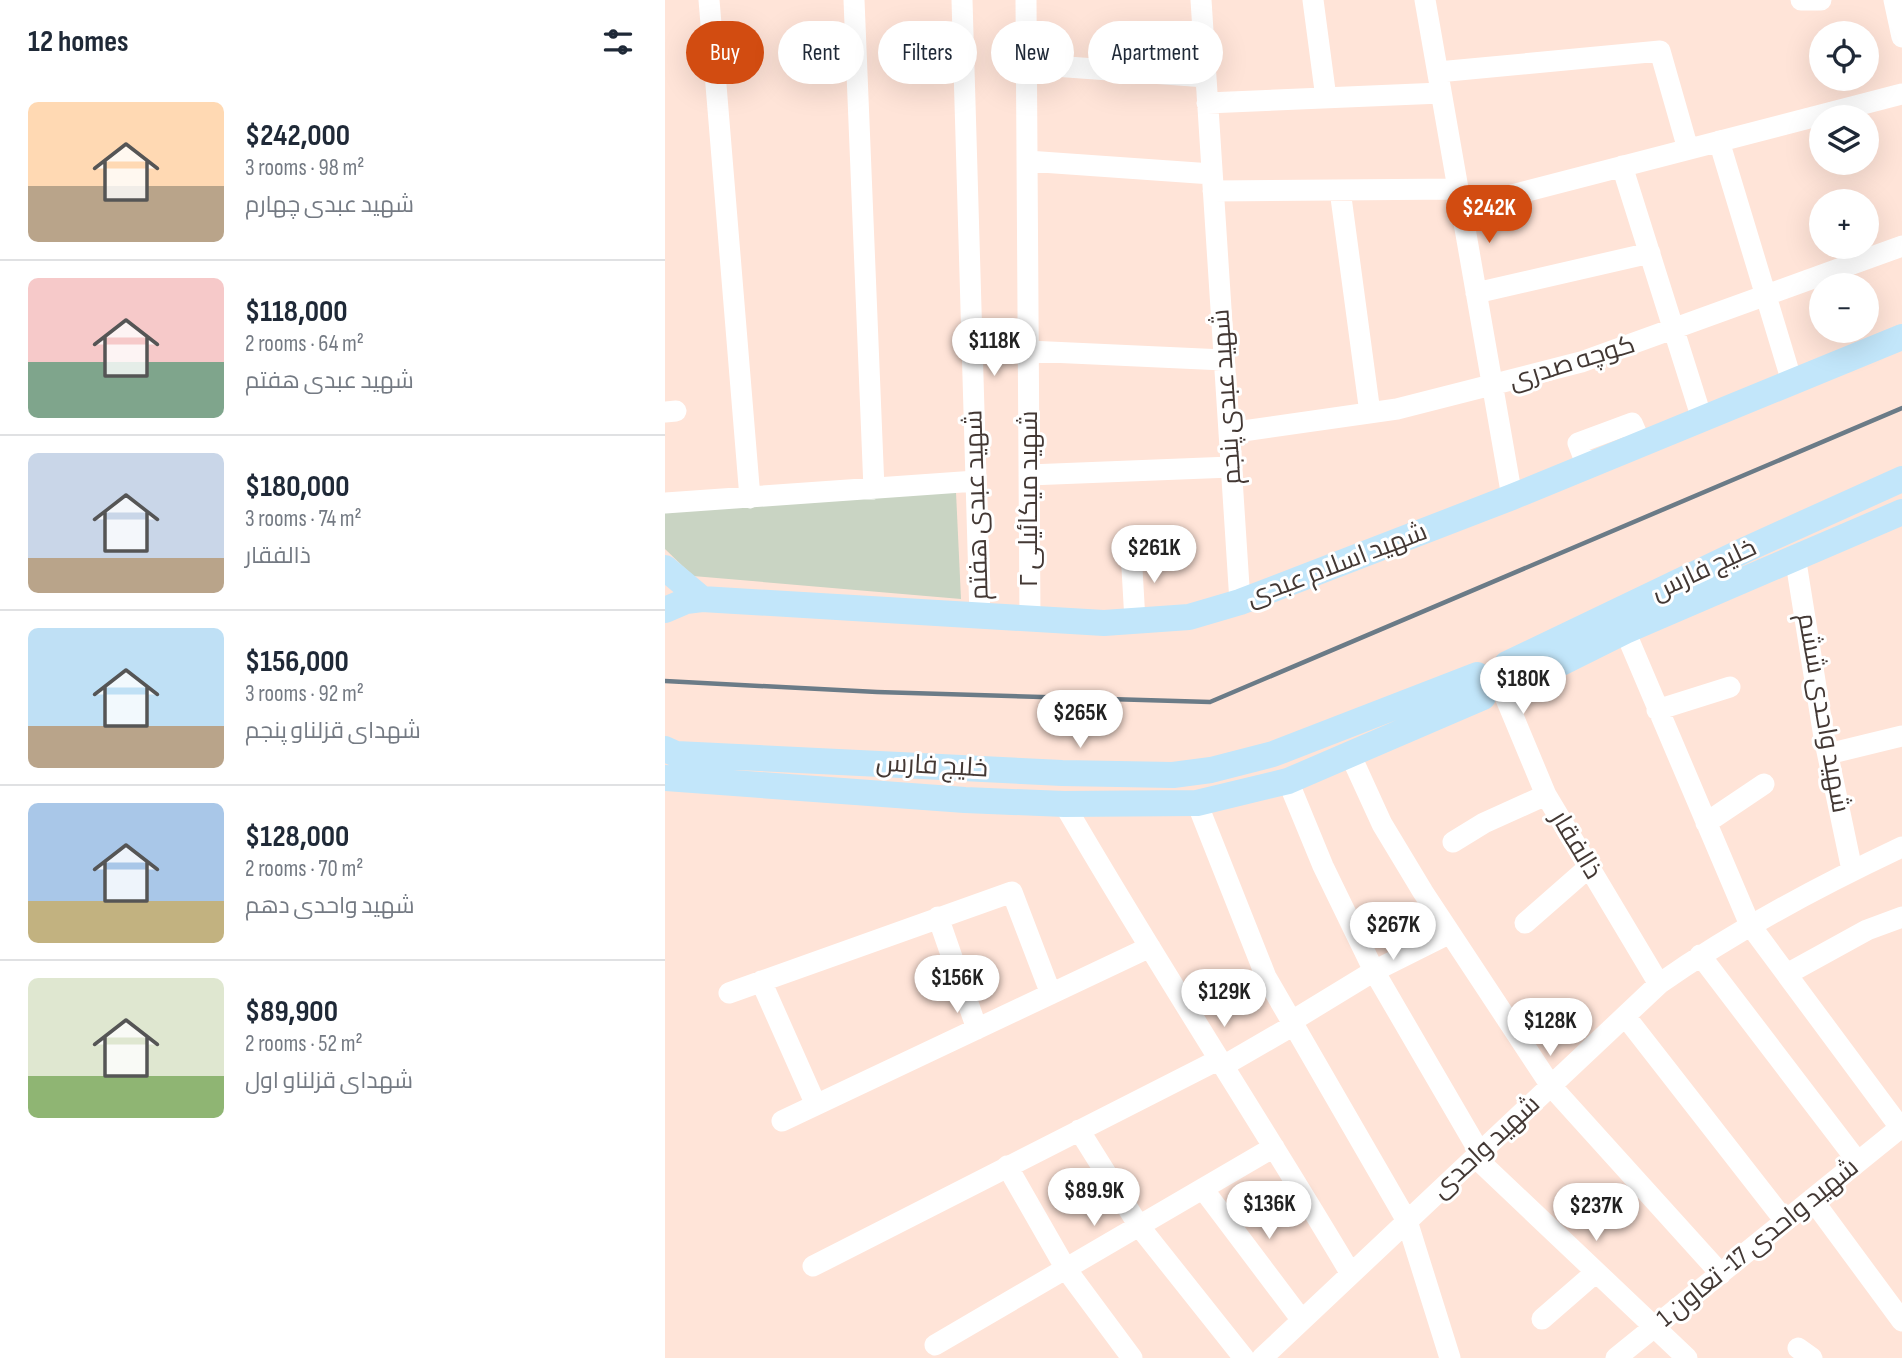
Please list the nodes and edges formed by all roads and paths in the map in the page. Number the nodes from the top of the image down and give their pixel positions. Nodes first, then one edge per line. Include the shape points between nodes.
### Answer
1 (709, 0) edge
2 (854, 0) edge
3 (962, 0) edge
4 (1026, 0) edge
5 (1201, 0) edge
6 (1313, 0) edge
7 (1426, 0) edge
8 (1802, 0) edge
9 (1821, 0) edge
10 (1894, 0) edge
11 (1026, 21) edge
12 (1202, 21) edge
13 (1902, 37) edge
14 (1440, 83) junction
15 (1026, 84) edge
16 (1206, 84) edge
17 (1902, 94) edge
18 (1326, 98) junction
19 (1207, 103) junction
20 (1719, 141) junction
21 (1688, 149) junction
22 (1027, 161) junction
23 (1622, 166) junction
24 (1213, 182) junction
25 (1340, 190) junction
26 (1460, 199) junction
27 (1902, 246) edge
28 (1650, 253) junction
29 (1476, 293) junction
30 (1765, 297) junction
31 (1674, 331) junction
32 (1902, 337) edge
33 (1028, 351) junction
34 (1224, 360) junction
35 (1792, 382) junction
36 (1493, 386) junction
37 (1370, 413) junction
38 (1702, 419) junction
39 (1229, 433) junction
40 (1231, 467) junction
41 (1029, 475) junction
42 (1902, 479) edge
43 (976, 481) junction
44 (874, 489) junction
45 (1512, 497) junction
46 (750, 498) junction
47 (665, 503) edge
48 (1902, 512) edge
49 (1131, 551) dead end
50 (1795, 556) junction
51 (665, 568) edge
52 (702, 599) junction
53 (1240, 602) junction
54 (665, 610) edge
55 (980, 617) junction
56 (1030, 620) junction
57 (1135, 621) junction
58 (1625, 631) junction
59 (1498, 684) junction
60 (1730, 687) dead end
61 (1657, 710) junction
62 (1902, 736) edge
63 (665, 749) edge
64 (1350, 754) junction
65 (1828, 754) junction
66 (712, 769) junction
67 (665, 778) edge
68 (1288, 781) junction
69 (1764, 784) dead end
70 (1546, 795) junction
71 (1196, 803) junction
72 (1063, 804) junction
73 (1706, 823) junction
74 (1453, 842) dead end
75 (1902, 847) edge
76 (1589, 867) junction
77 (1852, 870) junction
78 (938, 917) junction
79 (1902, 918) edge
80 (1524, 923) dead end
81 (1750, 925) junction
82 (1450, 933) junction
83 (1150, 947) junction
84 (1700, 956) junction
85 (1374, 971) junction
86 (1787, 974) junction
87 (761, 981) junction
88 (1659, 984) junction
89 (729, 993) dead end
90 (1051, 994) junction
91 (1625, 1016) junction
92 (1293, 1023) junction
93 (977, 1029) junction
94 (1221, 1063) junction
95 (1551, 1086) junction
96 (816, 1105) junction
97 (782, 1121) dead end
98 (1901, 1129) edge
99 (1079, 1130) junction
100 (1274, 1147) junction
101 (1478, 1155) junction
102 (1858, 1162) junction
103 (1007, 1167) junction
104 (1203, 1189) junction
105 (1812, 1199) junction
106 (1407, 1221) junction
107 (1785, 1221) junction
108 (1139, 1226) junction
109 (813, 1266) dead end
110 (1066, 1269) junction
111 (1596, 1272) junction
112 (1351, 1274) junction
113 (1721, 1274) junction
114 (1301, 1319) junction
115 (1542, 1320) dead end
116 (1902, 1321) edge
117 (1655, 1327) junction
118 (936, 1345) dead end
119 (1132, 1358) edge
120 (1244, 1358) edge
121 (1262, 1358) edge
122 (1450, 1358) edge
123 (1616, 1358) edge
124 (1687, 1358) edge

1 - 46 street
2 - 44 street
3 - 43 street, شهید عبدی هفتم
4 - 11 street, شهید میکائیلی ۲
5 - 12 street, شهید عبدی پنجم
6 - 18 street
7 - 14 street
8 - 9 street
10 - 13 street
14 - 18 street
14 - 21 street via 1660,51
14 - 26 street
15 - 22 street, شهید میکائیلی ۲
16 - 19 street, شهید عبدی پنجم
17 - 20 street
18 - 19 street
19 - 24 street, شهید عبدی پنجم
20 - 21 street
20 - 30 street
21 - 23 street
22 - 24 street
22 - 33 street, شهید میکائیلی ۲
23 - 26 street
23 - 28 street
24 - 25 street
24 - 34 street, شهید عبدی پنجم
25 - 26 street
25 - 37 street
26 - 29 street
27 - 30 street, کوچه صدری
28 - 29 street
28 - 31 street
29 - 36 street
30 - 31 street, کوچه صدری
30 - 35 street
31 - 36 street, کوچه صدری
31 - 38 street
32 - 35 main road, شهید اسلام عبدی
33 - 34 street
33 - 41 street, شهید میکائیلی ۲
34 - 39 street, شهید عبدی پنجم
35 - 38 main road, شهید اسلام عبدی
36 - 37 street, کوچه صدری
36 - 45 street
37 - 39 street, کوچه صدری
38 - 45 main road, شهید اسلام عبدی
39 - 40 street, شهید عبدی پنجم
40 - 41 street
40 - 53 street, شهید عبدی پنجم
41 - 56 street, شهید میکائیلی ۲
42 - 59 main road, خلیج فارس via 1747,549
43 - 44 street
43 - 55 street, شهید عبدی هفتم
44 - 46 street
45 - 53 main road, شهید اسلام عبدی
46 - 47 street
48 - 50 main road, خلیج فارس
49 - 57 street
50 - 58 main road, خلیج فارس
50 - 65 street, شهید واحدی ششم
51 - 52 main road
52 - 54 main road, شهید اسلام عبدی
52 - 55 main road, شهید اسلام عبدی
53 - 57 main road, شهید اسلام عبدی via 1189,617
55 - 56 main road, شهید اسلام عبدی
56 - 57 main road, شهید اسلام عبدی
58 - 59 main road, خلیج فارس
58 - 61 street
59 - 64 main road
59 - 66 main road, خلیج فارس via 1273,754 1173,775
59 - 70 street, ذالفقار
60 - 61 street
61 - 73 street
62 - 65 street
63 - 66 main road, خلیج فارس
64 - 68 main road
64 - 82 street via 1382,824
65 - 77 street, شهید واحدی ششم
66 - 67 main road
66 - 72 main road
68 - 71 main road
68 - 85 street
69 - 73 street
70 - 74 street
70 - 76 street, ذالفقار
71 - 72 main road
71 - 92 street via 1266,977
72 - 83 street
73 - 81 street
75 - 77 street, شهید واحدی
76 - 80 street
76 - 88 street, ذالفقار
77 - 81 street, شهید واحدی
78 - 87 street
78 - 90 street via 1012,892
78 - 93 street
79 - 86 street via 1867,930
81 - 84 street, شهید واحدی
81 - 86 street
82 - 85 street
82 - 95 street
83 - 90 street
83 - 94 street
84 - 88 street, شهید واحدی
84 - 102 street
85 - 92 street
85 - 101 street
86 - 98 street
87 - 89 street
87 - 96 street
88 - 91 street, شهید واحدی
90 - 93 street
91 - 95 street, شهید واحدی
91 - 107 street
92 - 94 street
92 - 106 street
93 - 96 street
94 - 99 street
94 - 100 street
95 - 101 street, شهید واحدی
95 - 113 street
96 - 97 street
98 - 102 street, شهید واحدی 17- تعاون 1
99 - 103 street
99 - 108 street
100 - 104 street
100 - 112 street
101 - 106 street, شهید واحدی
101 - 111 street
102 - 105 street, شهید واحدی 17- تعاون 1
103 - 109 street
103 - 110 street
104 - 108 street
104 - 114 street
105 - 107 street, شهید واحدی 17- تعاون 1
105 - 116 street
106 - 112 street, شهید واحدی
106 - 122 street
107 - 113 street, شهید واحدی 17- تعاون 1
108 - 110 street
108 - 120 street
110 - 118 street
110 - 119 street
111 - 115 street
111 - 117 street
112 - 114 street, شهید واحدی
113 - 117 street, شهید واحدی 17- تعاون 1
114 - 121 street, شهید واحدی
117 - 123 street, شهید واحدی 17- تعاون 1
117 - 124 street

